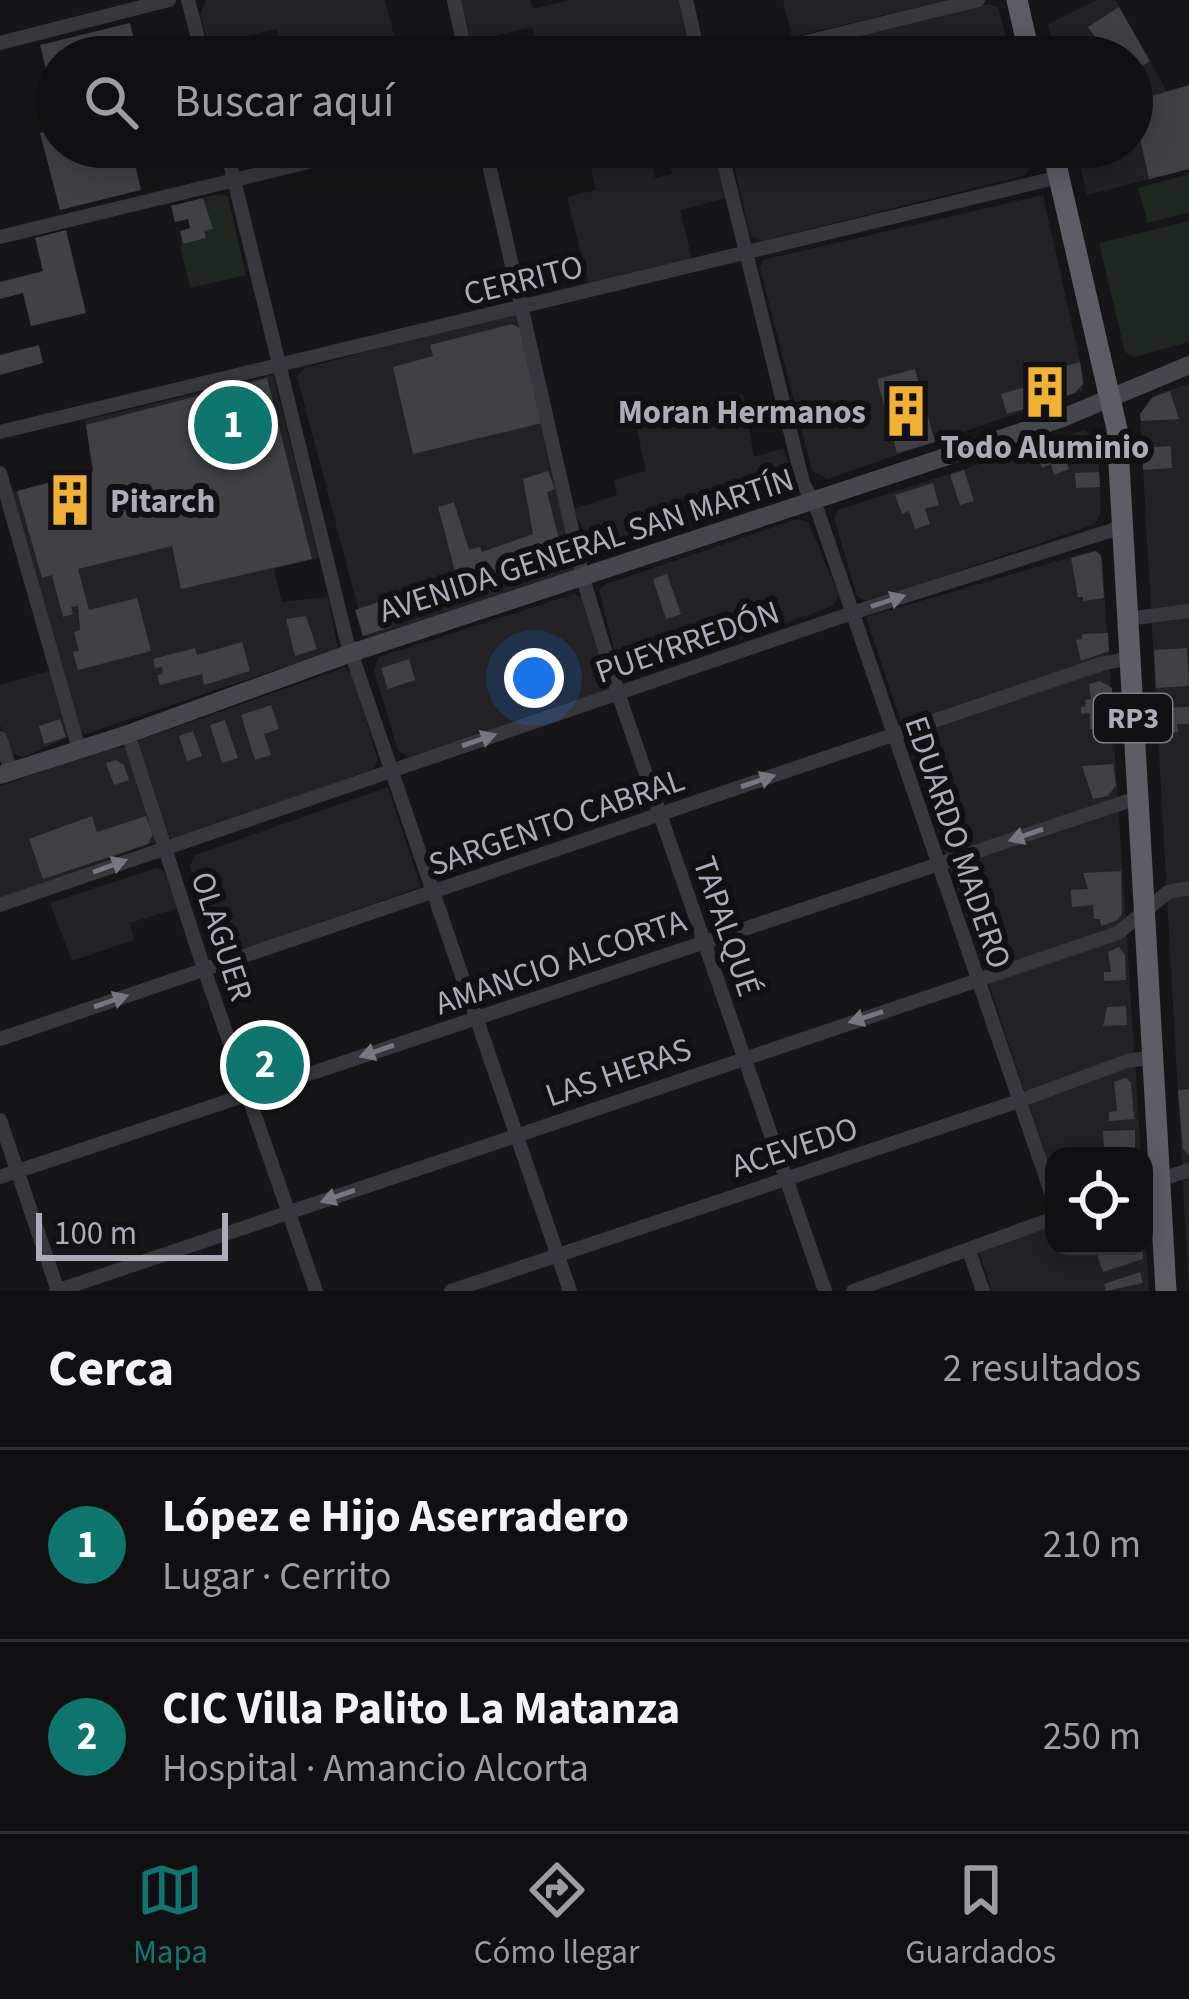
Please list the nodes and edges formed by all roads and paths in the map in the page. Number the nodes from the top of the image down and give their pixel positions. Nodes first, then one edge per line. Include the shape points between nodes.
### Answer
1 (169, 0) edge
2 (188, 0) edge
3 (454, 0) edge
4 (686, 0) edge
5 (978, 0) edge
6 (1017, 0) edge
7 (197, 36) edge
8 (462, 36) edge
9 (694, 36) edge
10 (831, 36) edge
11 (1025, 36) edge
12 (0, 43) edge
13 (232, 168) edge
14 (287, 168) edge
15 (489, 168) edge
16 (726, 168) edge
17 (1057, 168) edge
18 (1059, 177) junction
19 (235, 181) junction
20 (0, 237) edge
21 (746, 252) junction
22 (520, 308) junction
23 (1189, 365) edge
24 (283, 366) junction
25 (1112, 395) junction
26 (0, 432) edge
27 (0, 473) edge
28 (812, 500) junction
29 (5, 513) edge
30 (1122, 527) junction
31 (583, 578) junction
32 (1189, 611) edge
33 (852, 613) junction
34 (1127, 619) junction
35 (351, 653) junction
36 (1130, 658) junction
37 (619, 693) junction
38 (128, 734) junction
39 (893, 734) junction
40 (0, 738) edge
41 (79, 748) junction
42 (391, 770) junction
43 (6, 773) edge
44 (1137, 798) junction
45 (661, 815) junction
46 (166, 846) junction
47 (938, 865) junction
48 (1189, 888) edge
49 (431, 892) junction
50 (0, 905) edge
51 (1146, 910) junction
52 (705, 940) junction
53 (204, 969) junction
54 (978, 981) junction
55 (475, 1017) junction
56 (0, 1040) edge
57 (746, 1056) junction
58 (1154, 1057) junction
59 (248, 1094) junction
60 (1019, 1101) junction
61 (0, 1120) edge
62 (514, 1135) junction
63 (1153, 1147) edge
64 (1189, 1170) edge
65 (18, 1171) junction
66 (1045, 1176) edge
67 (785, 1177) junction
68 (0, 1178) edge
69 (1153, 1182) edge
70 (1153, 1190) edge
71 (291, 1212) junction
72 (1045, 1221) edge
73 (969, 1251) junction
74 (557, 1254) junction
75 (57, 1291) edge
76 (316, 1291) edge
77 (451, 1291) edge
78 (570, 1291) edge
79 (825, 1291) edge
80 (853, 1291) edge
81 (982, 1291) edge
82 (1166, 1291) edge

1 - 12 street
2 - 7 street
3 - 8 street
4 - 9 street
5 - 10 street
6 - 11 highway
13 - 19 street
14 - 19 street
15 - 22 street, TAPALQUÉ
16 - 21 street, EDUARDO MADERO
17 - 18 highway, RP3
18 - 21 street, CERRITO
18 - 25 highway, RP3
19 - 20 street
19 - 24 street
21 - 22 street, CERRITO
21 - 28 street, EDUARDO MADERO
22 - 24 street, CERRITO
22 - 31 street, TAPALQUÉ
23 - 25 main road, AVENIDA GENERAL SAN MARTÍN
24 - 26 street, CERRITO
24 - 35 street
25 - 28 main road, AVENIDA GENERAL SAN MARTÍN
25 - 30 highway, RP3
27 - 29 street
28 - 31 main road, AVENIDA GENERAL SAN MARTÍN
28 - 33 street, EDUARDO MADERO
29 - 41 street
33 -> 30 street, PUEYRREDÓN
30 - 34 highway, RP3
31 - 35 main road, AVENIDA GENERAL SAN MARTÍN
31 - 37 street, TAPALQUÉ
32 - 34 street
33 - 37 street, PUEYRREDÓN
33 - 39 street, EDUARDO MADERO
34 - 36 highway, RP3
35 - 38 main road, AVENIDA GENERAL SAN MARTÍN
35 - 42 street
36 - 39 street, SARGENTO CABRAL
36 - 44 highway, RP3
42 -> 37 street, PUEYRREDÓN
37 - 45 street, TAPALQUÉ
38 - 41 main road, AVENIDA GENERAL SAN MARTÍN
38 - 46 street, OLAGUER
45 -> 39 street, SARGENTO CABRAL
39 - 47 street, EDUARDO MADERO
40 - 43 street
41 - 43 main road, AVENIDA GENERAL SAN MARTÍN
42 - 46 street, PUEYRREDÓN
42 - 49 street
44 -> 47 street, AMANCIO ALCORTA
44 - 51 highway, RP3
45 - 49 street, SARGENTO CABRAL
45 - 52 street, TAPALQUÉ
50 -> 46 street, PUEYRREDÓN
46 - 53 street, OLAGUER
47 - 52 street, AMANCIO ALCORTA
47 - 54 street, EDUARDO MADERO
48 - 51 street, LAS HERAS via 1168,892
49 - 53 street, SARGENTO CABRAL
49 - 55 street
51 - 54 street, LAS HERAS via 1118,933
51 - 58 highway, RP3
52 - 55 street, AMANCIO ALCORTA
52 - 57 street, TAPALQUÉ
56 -> 53 street, SARGENTO CABRAL
53 - 59 street, OLAGUER
54 -> 57 street, LAS HERAS
54 - 60 street, EDUARDO MADERO
55 -> 59 street, AMANCIO ALCORTA
55 - 62 street
57 - 62 street, LAS HERAS
57 - 67 street, TAPALQUÉ
58 - 60 street, ACEVEDO
58 - 63 highway, RP3
59 - 65 street, AMANCIO ALCORTA
59 - 71 street, OLAGUER
60 - 66 street, EDUARDO MADERO
60 - 67 street, ACEVEDO
61 - 65 street
62 -> 71 street, LAS HERAS
62 - 74 street
64 - 69 street
65 - 68 street, AMANCIO ALCORTA
65 - 75 street
67 - 74 street, ACEVEDO
67 - 79 street, TAPALQUÉ
70 - 82 highway, RP3
71 - 75 street, LAS HERAS
71 - 76 street, OLAGUER
72 - 73 street
73 - 80 street
73 - 81 street
74 - 77 street, ACEVEDO
74 - 78 street

